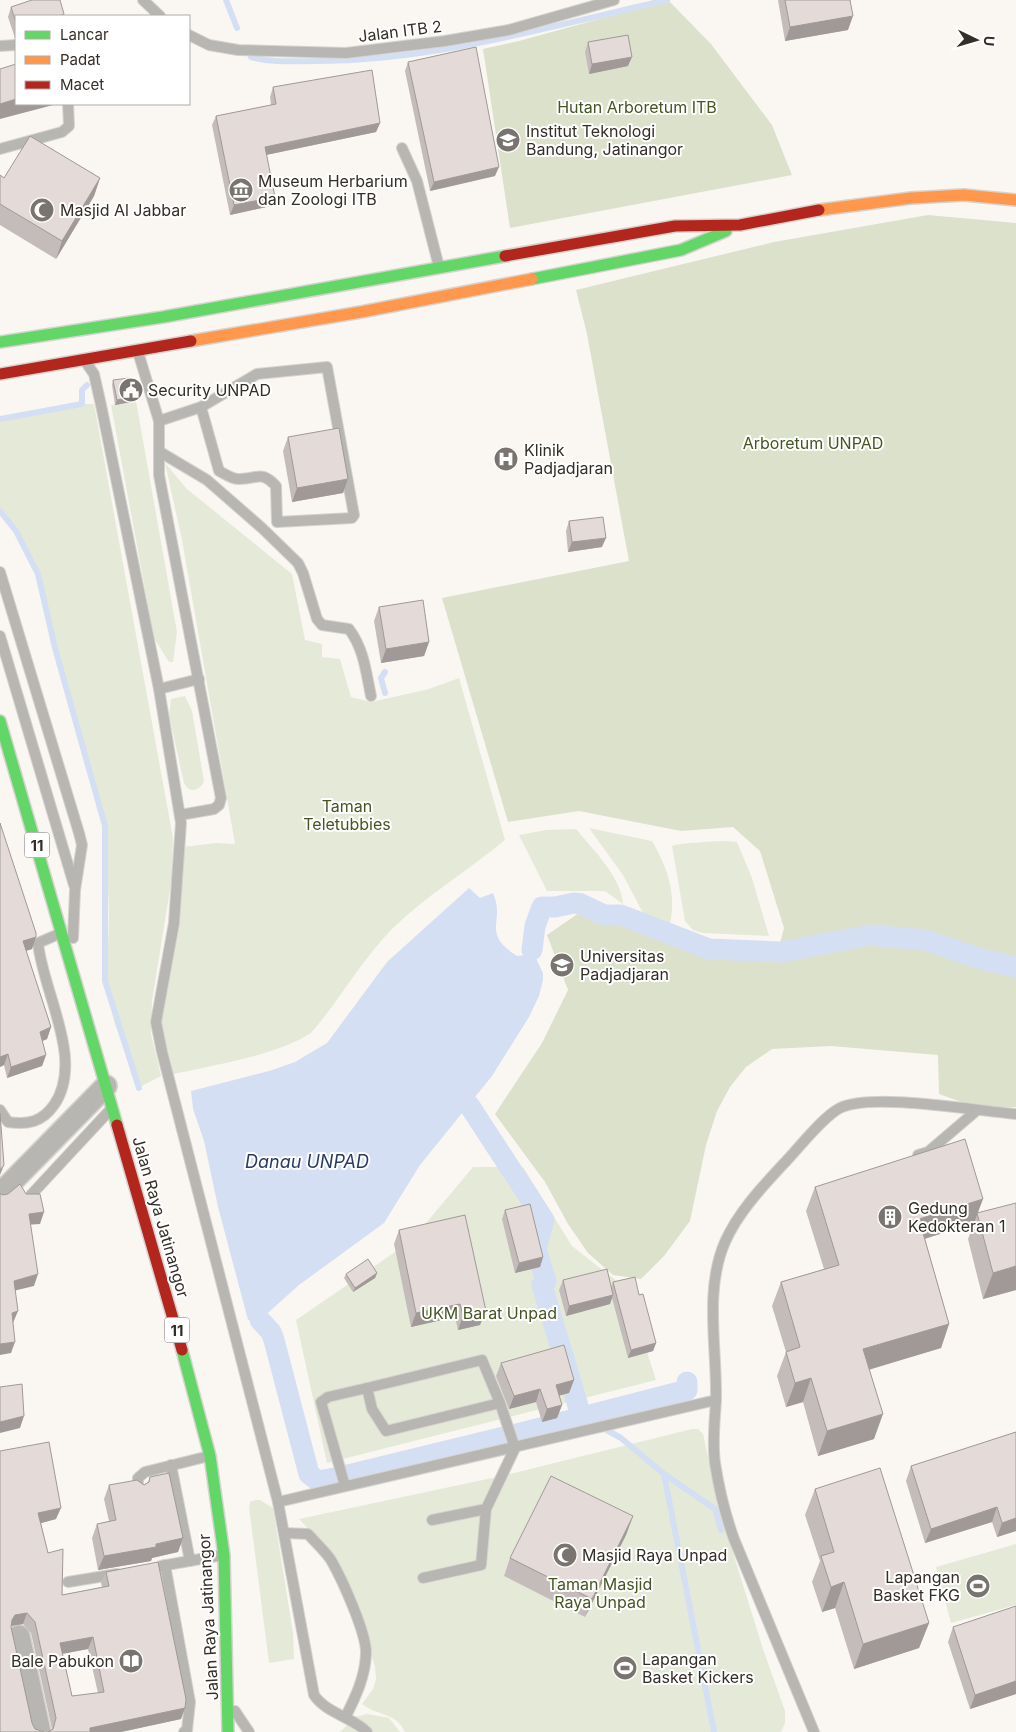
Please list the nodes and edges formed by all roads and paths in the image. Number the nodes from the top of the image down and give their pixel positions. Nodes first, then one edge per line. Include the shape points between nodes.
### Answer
1 (143, 0) edge
2 (614, 0) edge
3 (159, 15) edge
4 (190, 36) edge
5 (15, 45) edge
6 (0, 46) edge
7 (68, 105) edge
8 (402, 148) dead end
9 (0, 149) edge
10 (1016, 200) edge
11 (740, 225) junction
12 (439, 268) junction
13 (133, 322) junction
14 (0, 342) edge
15 (138, 350) junction
16 (81, 360) junction
17 (0, 374) edge
18 (201, 407) junction
19 (159, 421) junction
20 (160, 452) junction
21 (0, 572) edge
22 (0, 636) edge
23 (199, 679) junction
24 (159, 689) junction
25 (370, 696) dead end
26 (0, 721) edge
27 (180, 814) junction
28 (75, 890) junction
29 (61, 933) junction
30 (72, 970) junction
31 (106, 1086) junction
32 (113, 1108) junction
33 (0, 1110) edge
34 (976, 1111) junction
35 (1016, 1114) edge
36 (912, 1158) edge
37 (0, 1194) edge
38 (31, 1195) edge
39 (367, 1388) junction
40 (716, 1400) junction
41 (500, 1403) junction
42 (515, 1448) junction
43 (210, 1456) junction
44 (171, 1465) junction
45 (345, 1486) junction
46 (138, 1492) edge
47 (278, 1502) junction
48 (486, 1509) junction
49 (432, 1520) dead end
50 (285, 1533) junction
51 (224, 1555) junction
52 (150, 1558) edge
53 (190, 1561) junction
54 (165, 1565) junction
55 (124, 1572) edge
56 (423, 1578) dead end
57 (68, 1582) dead end
58 (19, 1636) dead end
59 (228, 1699) junction
60 (346, 1716) junction
61 (40, 1732) edge
62 (184, 1732) edge
63 (228, 1732) edge
64 (249, 1732) edge
65 (368, 1732) edge
66 (814, 1732) edge

1 - 3 lane
2 - 4 lane, Jalan ITB 2 via 509,30 346,53 238,50 209,45
5 - 6 lane
7 - 9 lane via 69,126 62,132
8 - 12 lane via 417,181
10 - 11 main road via 964,196 911,198 841,206
11 - 12 main road via 675,226
11 - 15 main road via 681,250 361,312
12 - 13 main road
13 - 14 main road
13 - 15 street
15 - 16 main road
15 - 19 lane
16 - 17 main road
16 - 24 lane via 87,362 94,374
18 - 18 lane via 257,374 327,367 352,518 277,522 276,486 269,478 261,475 236,479 219,472
18 - 19 lane
19 - 20 lane
20 - 23 lane via 159,474
20 - 25 lane via 207,480 298,563 317,619 322,625 349,628 358,640
21 - 28 lane via 82,845
22 - 28 lane
23 - 24 lane
23 - 27 lane via 221,798 214,809
24 - 27 lane
26 - 29 main road, Jalan Raya Jatinangor / 11
27 - 47 lane via 174,923 156,1022 171,1093
28 - 30 lane
29 - 30 main road, Jalan Raya Jatinangor / 11
29 - 33 lane via 36,938 65,1050 67,1070 61,1094 46,1116 22,1124 8,1122
30 - 31 main road, Jalan Raya Jatinangor / 11
31 - 32 main road, Jalan Raya Jatinangor / 11
31 - 37 street
32 - 38 lane
32 - 43 main road, Jalan Raya Jatinangor / 11
34 - 35 lane
34 - 36 lane via 928,1152
34 - 40 lane via 911,1103 859,1102 840,1108 812,1132 761,1189 725,1242 713,1296
39 - 41 lane via 482,1360
39 - 41 lane via 372,1409 386,1431
39 - 45 lane via 328,1397 321,1402
40 - 42 lane
40 - 66 lane via 713,1423 715,1461 723,1508
41 - 42 lane
42 - 45 lane
42 - 48 lane
43 - 44 lane
43 - 51 main road, Jalan Raya Jatinangor / 11
44 - 46 lane via 145,1472 138,1478
44 - 53 lane
45 - 47 lane
47 - 50 lane
48 - 49 lane
48 - 56 lane via 481,1565
50 - 60 lane via 314,1695 320,1704
50 - 60 lane via 308,1534 330,1560 356,1614 366,1652 361,1684
51 - 53 lane
51 - 59 main road, Jalan Raya Jatinangor / 11
52 - 54 lane via 152,1568
53 - 54 lane
54 - 62 lane via 190,1702
55 - 57 lane
58 - 61 street
59 - 63 main road, Jalan Raya Jatinangor / 11
59 - 64 lane
60 - 65 lane

